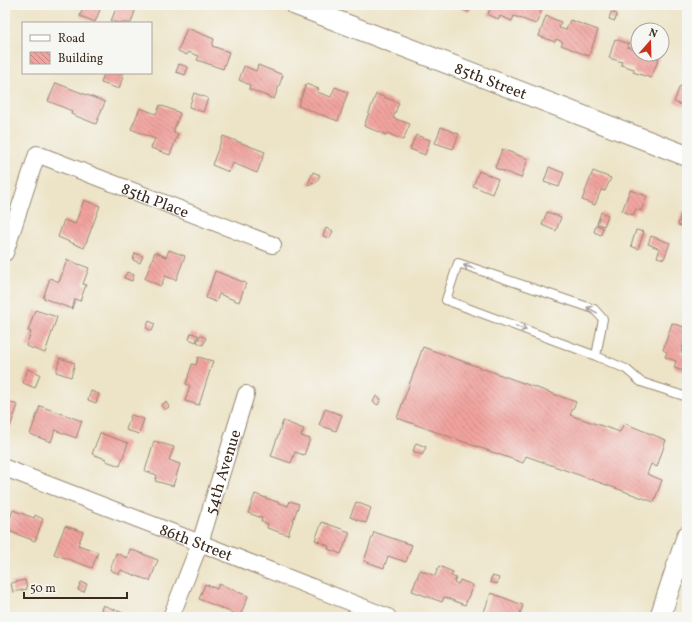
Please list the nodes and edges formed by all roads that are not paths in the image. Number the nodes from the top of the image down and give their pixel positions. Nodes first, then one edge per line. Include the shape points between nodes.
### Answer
1 (296, 5) edge
2 (687, 156) edge
3 (273, 245) dead end
4 (5, 253) edge
5 (596, 356) junction
6 (246, 394) dead end
7 (687, 397) edge
8 (5, 468) edge
9 (687, 536) edge
10 (200, 543) junction
11 (171, 617) edge
12 (388, 617) edge
13 (660, 617) edge

1 - 2 street, 85th Street
3 - 4 street, 85th Place via 37,154
5 -> 5 lane via 603,319 594,309 458,263 446,300
5 - 7 lane via 626,369 641,382
6 - 10 street, 54th Avenue
8 - 10 street, 86th Street
9 - 13 street
10 - 11 street, 54th Avenue
10 - 12 street, 86th Street

